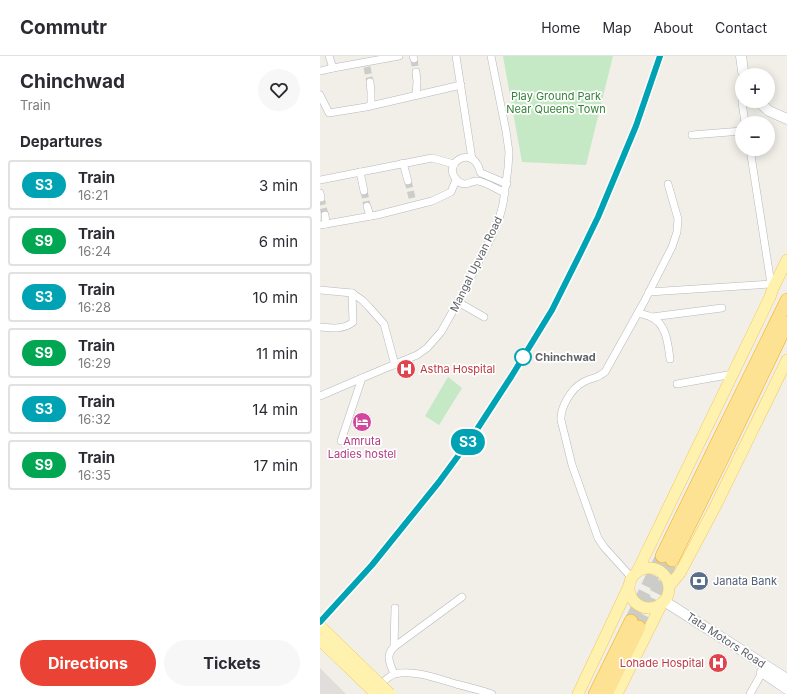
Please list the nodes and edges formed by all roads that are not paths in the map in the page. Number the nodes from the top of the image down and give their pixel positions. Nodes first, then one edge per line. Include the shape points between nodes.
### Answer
1 (329, 56) edge
2 (398, 56) edge
3 (456, 56) edge
4 (491, 56) edge
5 (741, 56) edge
6 (333, 68) junction
7 (742, 68) edge
8 (320, 71) edge
9 (416, 72) tunnel mouth
10 (370, 82) tunnel mouth
11 (417, 82) junction
12 (461, 85) junction
13 (371, 92) junction
14 (424, 93) junction
15 (320, 95) edge
16 (416, 95) junction
17 (379, 104) junction
18 (371, 105) junction
19 (767, 108) edge
20 (787, 119) edge
21 (735, 132) edge
22 (692, 135) dead end
23 (751, 156) edge
24 (472, 159) junction
25 (403, 163) junction
26 (454, 164) junction
27 (360, 172) junction
28 (320, 180) edge
29 (456, 180) junction
30 (408, 181) tunnel mouth
31 (507, 184) junction
32 (668, 184) dead end
33 (364, 191) tunnel mouth
34 (505, 193) junction
35 (412, 198) tunnel mouth
36 (368, 206) tunnel mouth
37 (413, 206) junction
38 (325, 215) tunnel mouth
39 (370, 216) junction
40 (323, 225) edge
41 (787, 260) edge
42 (772, 286) junction
43 (320, 290) edge
44 (650, 292) junction
45 (352, 293) junction
46 (787, 300) edge
47 (458, 302) junction
48 (722, 308) dead end
49 (638, 313) junction
50 (484, 317) dead end
51 (652, 317) junction
52 (787, 323) edge
53 (320, 328) edge
54 (670, 359) dead end
55 (787, 360) edge
56 (395, 365) junction
57 (733, 374) junction
58 (362, 378) junction
59 (677, 384) dead end
60 (320, 396) edge
61 (342, 441) dead end
62 (633, 579) junction
63 (669, 586) junction
64 (462, 597) dead end
65 (663, 602) junction
66 (394, 608) dead end
67 (635, 624) tunnel mouth
68 (320, 626) edge
69 (320, 640) edge
70 (394, 647) junction
71 (764, 669) junction
72 (394, 674) junction
73 (787, 679) edge
74 (787, 689) edge
75 (605, 692) edge
76 (376, 694) edge
77 (390, 694) edge
78 (492, 694) edge
79 (578, 694) edge
80 (750, 694) edge

1 - 6 street
2 - 6 street via 367,64
3 - 12 street
4 - 31 street, Mangal Upvan Road via 509,152
5 - 7 main road
6 - 8 street
9 - 11 street
10 - 13 street
11 - 14 street
11 - 16 street
12 - 14 street
12 - 24 street
13 - 17 street
13 - 18 street
14 - 16 street
15 - 18 street via 329,113
16 - 17 street
17 - 18 street
19 - 20 main road
21 - 22 street
23 - 42 street
24 - 26 street via 461,158
24 - 31 street via 481,173
25 - 26 street via 432,158
25 - 27 street
25 - 30 street
26 - 29 street via 452,169
27 - 28 street
27 - 33 street
29 - 34 street via 468,184 482,181
29 - 37 street via 451,192
31 - 34 street, Mangal Upvan Road
32 - 44 street via 678,219 677,232
34 - 47 street, Mangal Upvan Road via 497,225
35 - 37 street
36 - 39 street
37 - 39 street
38 - 40 street
39 - 40 street
41 - 42 main road
42 - 44 street
42 - 57 main road via 770,297
43 - 45 street
44 - 49 street
45 - 53 street via 353,322 342,328
45 - 56 street via 384,324
46 - 52 highway via 667,558 721,460
47 - 50 street
47 - 56 street, Mangal Upvan Road via 441,332 427,348
48 - 51 street
49 - 51 street
49 - 62 street via 605,372 580,383 572,391 561,413 572,465 598,538
51 - 54 street via 666,335
55 - 63 main road via 715,507 680,573
56 - 58 street, Mangal Upvan Road
57 - 59 street
57 - 62 main road
58 - 60 street, Mangal Upvan Road
58 - 61 street
62 - 63 main road via 640,570 655,569 665,575
62 - 65 main road via 629,590 636,603 651,608
62 - 79 main road
63 - 65 main road
64 - 70 street
65 - 71 main road, Tata Motors Road
65 - 75 main road
66 - 70 street
67 - 75 highway
68 - 77 main road, bridge
69 - 76 main road, bridge
70 - 72 street via 388,656
71 - 73 main road, Tata Motors Road
71 - 74 main road
71 - 80 street
72 - 76 street via 384,680
72 - 78 street via 415,673

